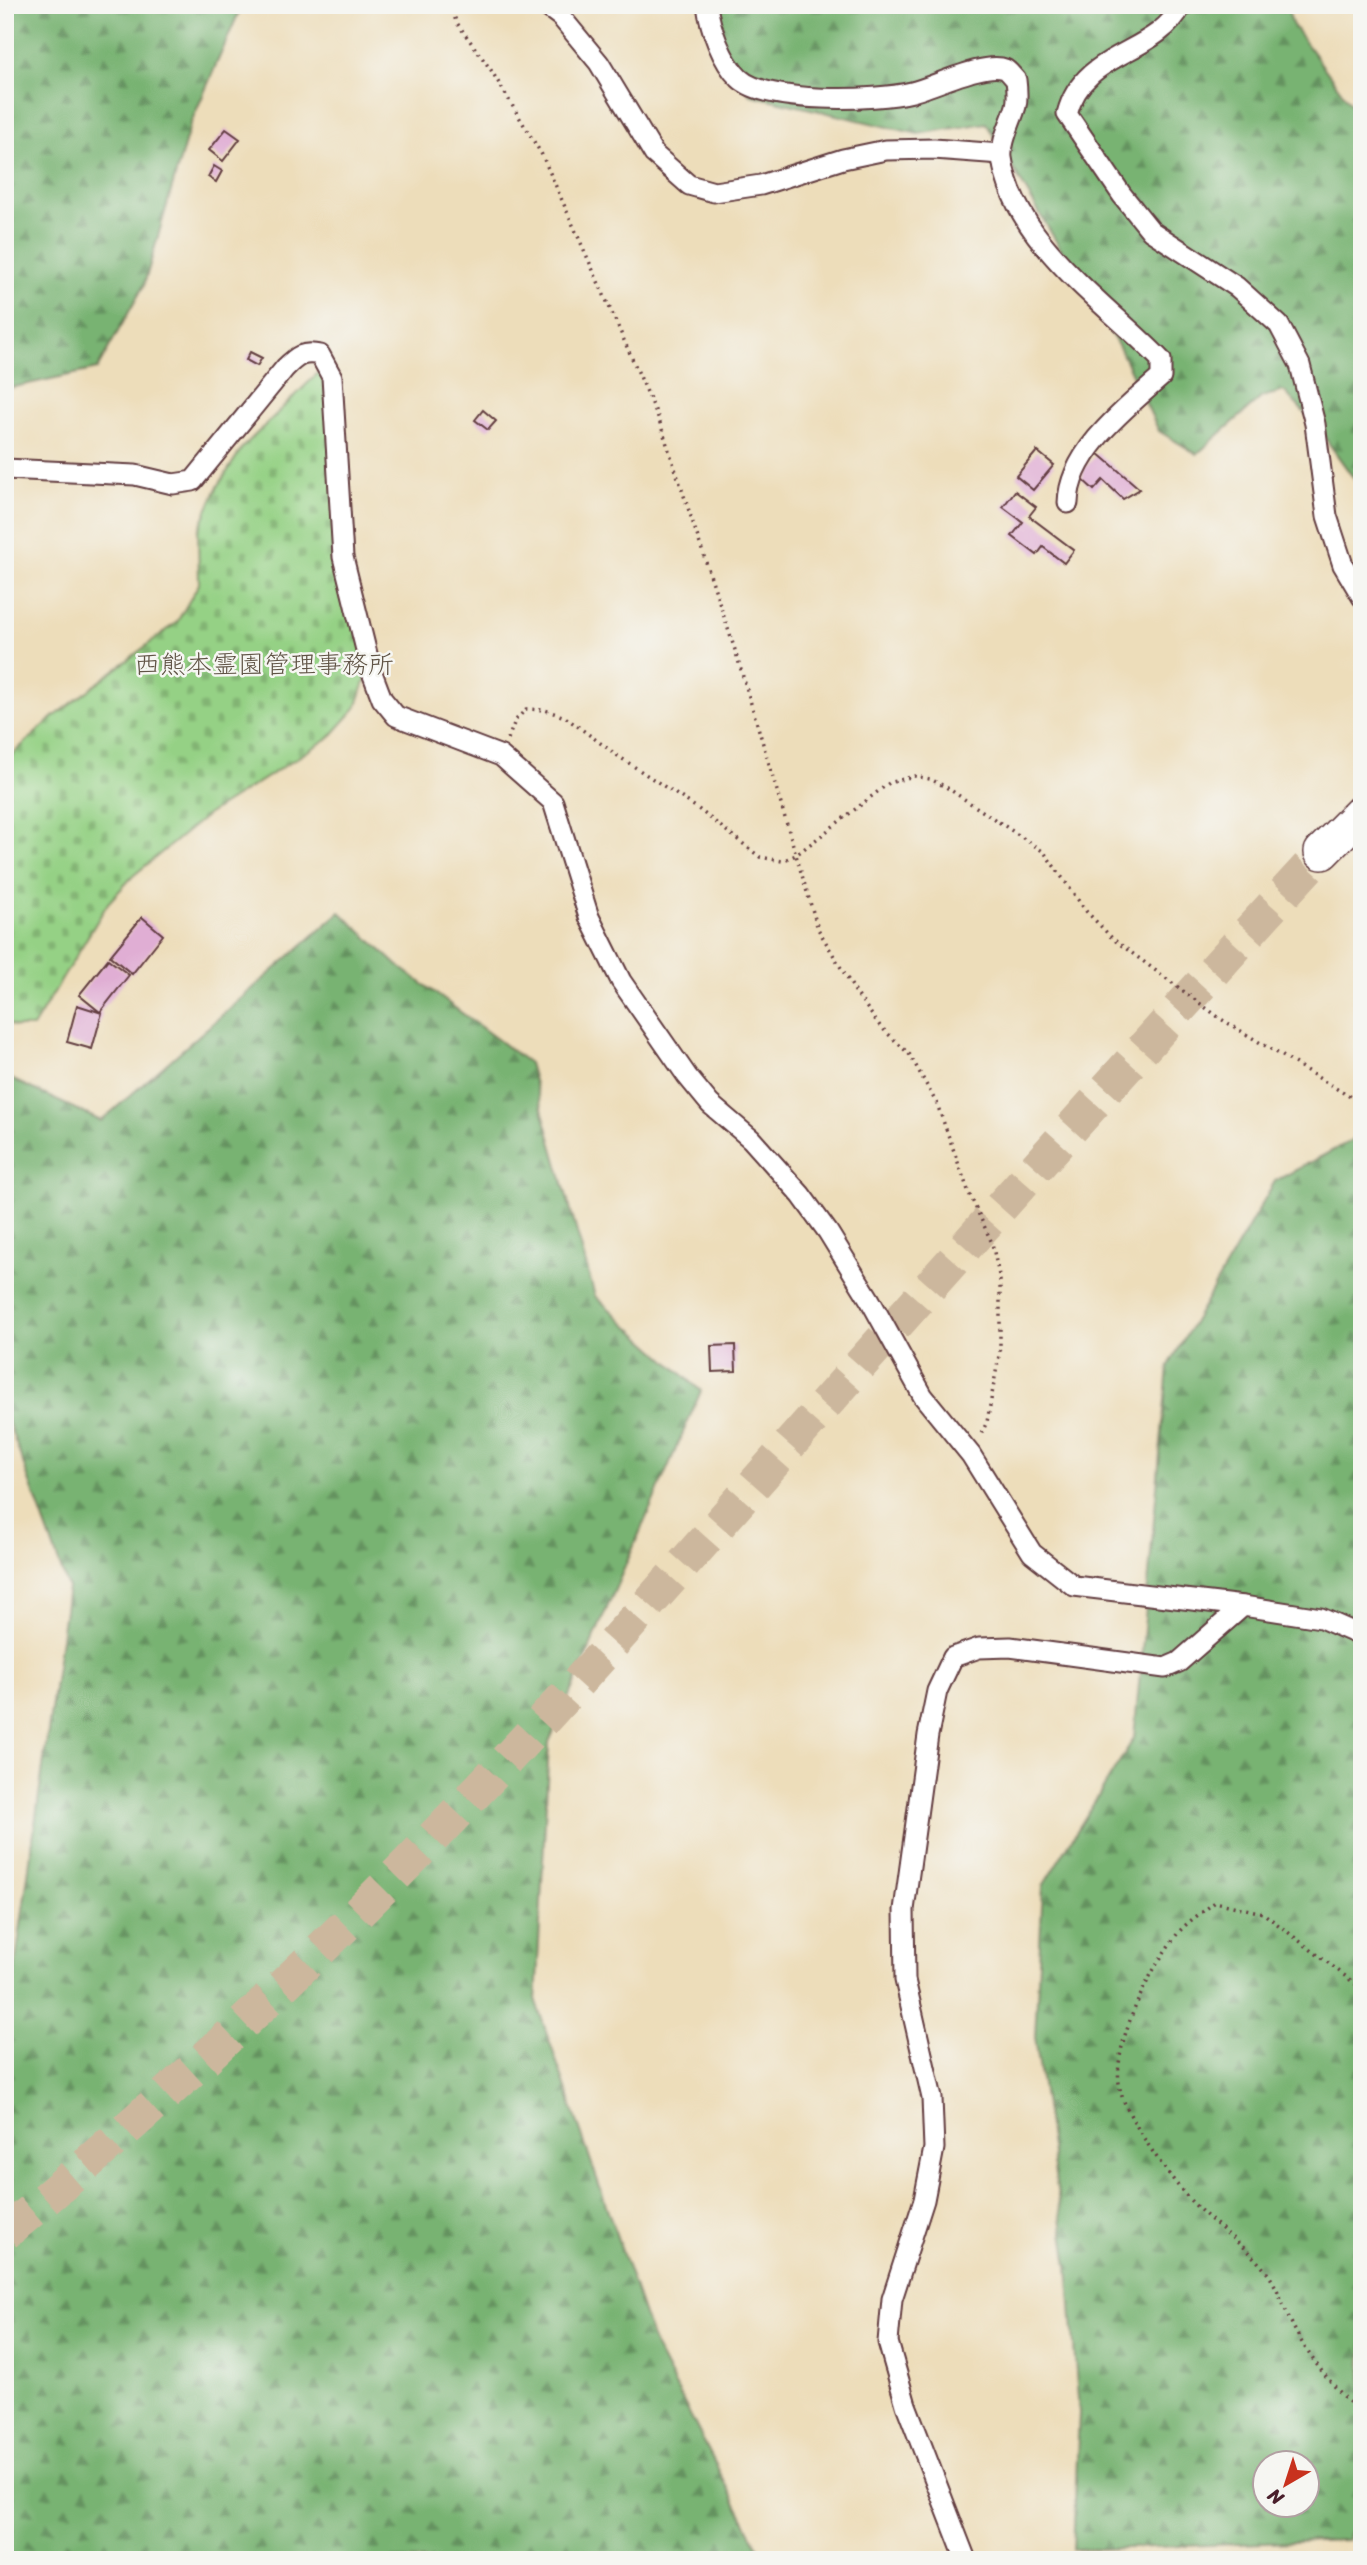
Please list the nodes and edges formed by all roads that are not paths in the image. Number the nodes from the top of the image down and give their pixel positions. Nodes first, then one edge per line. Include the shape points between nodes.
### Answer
1 (545, 5) edge
2 (708, 5) edge
3 (1182, 5) edge
4 (1001, 154) junction
5 (5, 469) edge
6 (1068, 503) dead end
7 (1362, 597) edge
8 (1362, 812) edge
9 (1321, 852) tunnel mouth
10 (1243, 1606) junction
11 (1362, 1636) edge
12 (966, 2560) edge

1 - 4 street via 561,17 599,63 654,154 689,185 714,192 761,185 886,150
2 - 4 street via 724,56 739,79 765,93 864,98 910,93 986,68 1004,69 1016,80 1017,103
3 - 7 street via 1175,19 1081,82 1067,114 1151,232 1237,287 1279,325 1300,365 1315,424 1327,516 1343,565
4 - 6 street via 1008,186 1025,218 1065,270 1161,360 1161,377 1102,431 1079,465 1068,490
5 - 10 street via 135,475 173,484 192,481 298,355 320,355 332,377 343,557 382,699 396,716 501,756 553,802 589,918 621,981 710,1104 751,1139 828,1232 923,1396 971,1455 1032,1553 1074,1586
8 - 9 highway
10 - 11 street via 1321,1618
10 - 12 street via 1179,1662 1165,1668 1010,1647 979,1648 953,1657 937,1691 904,1910 905,1980 932,2098 934,2148 892,2299 888,2342 906,2405

